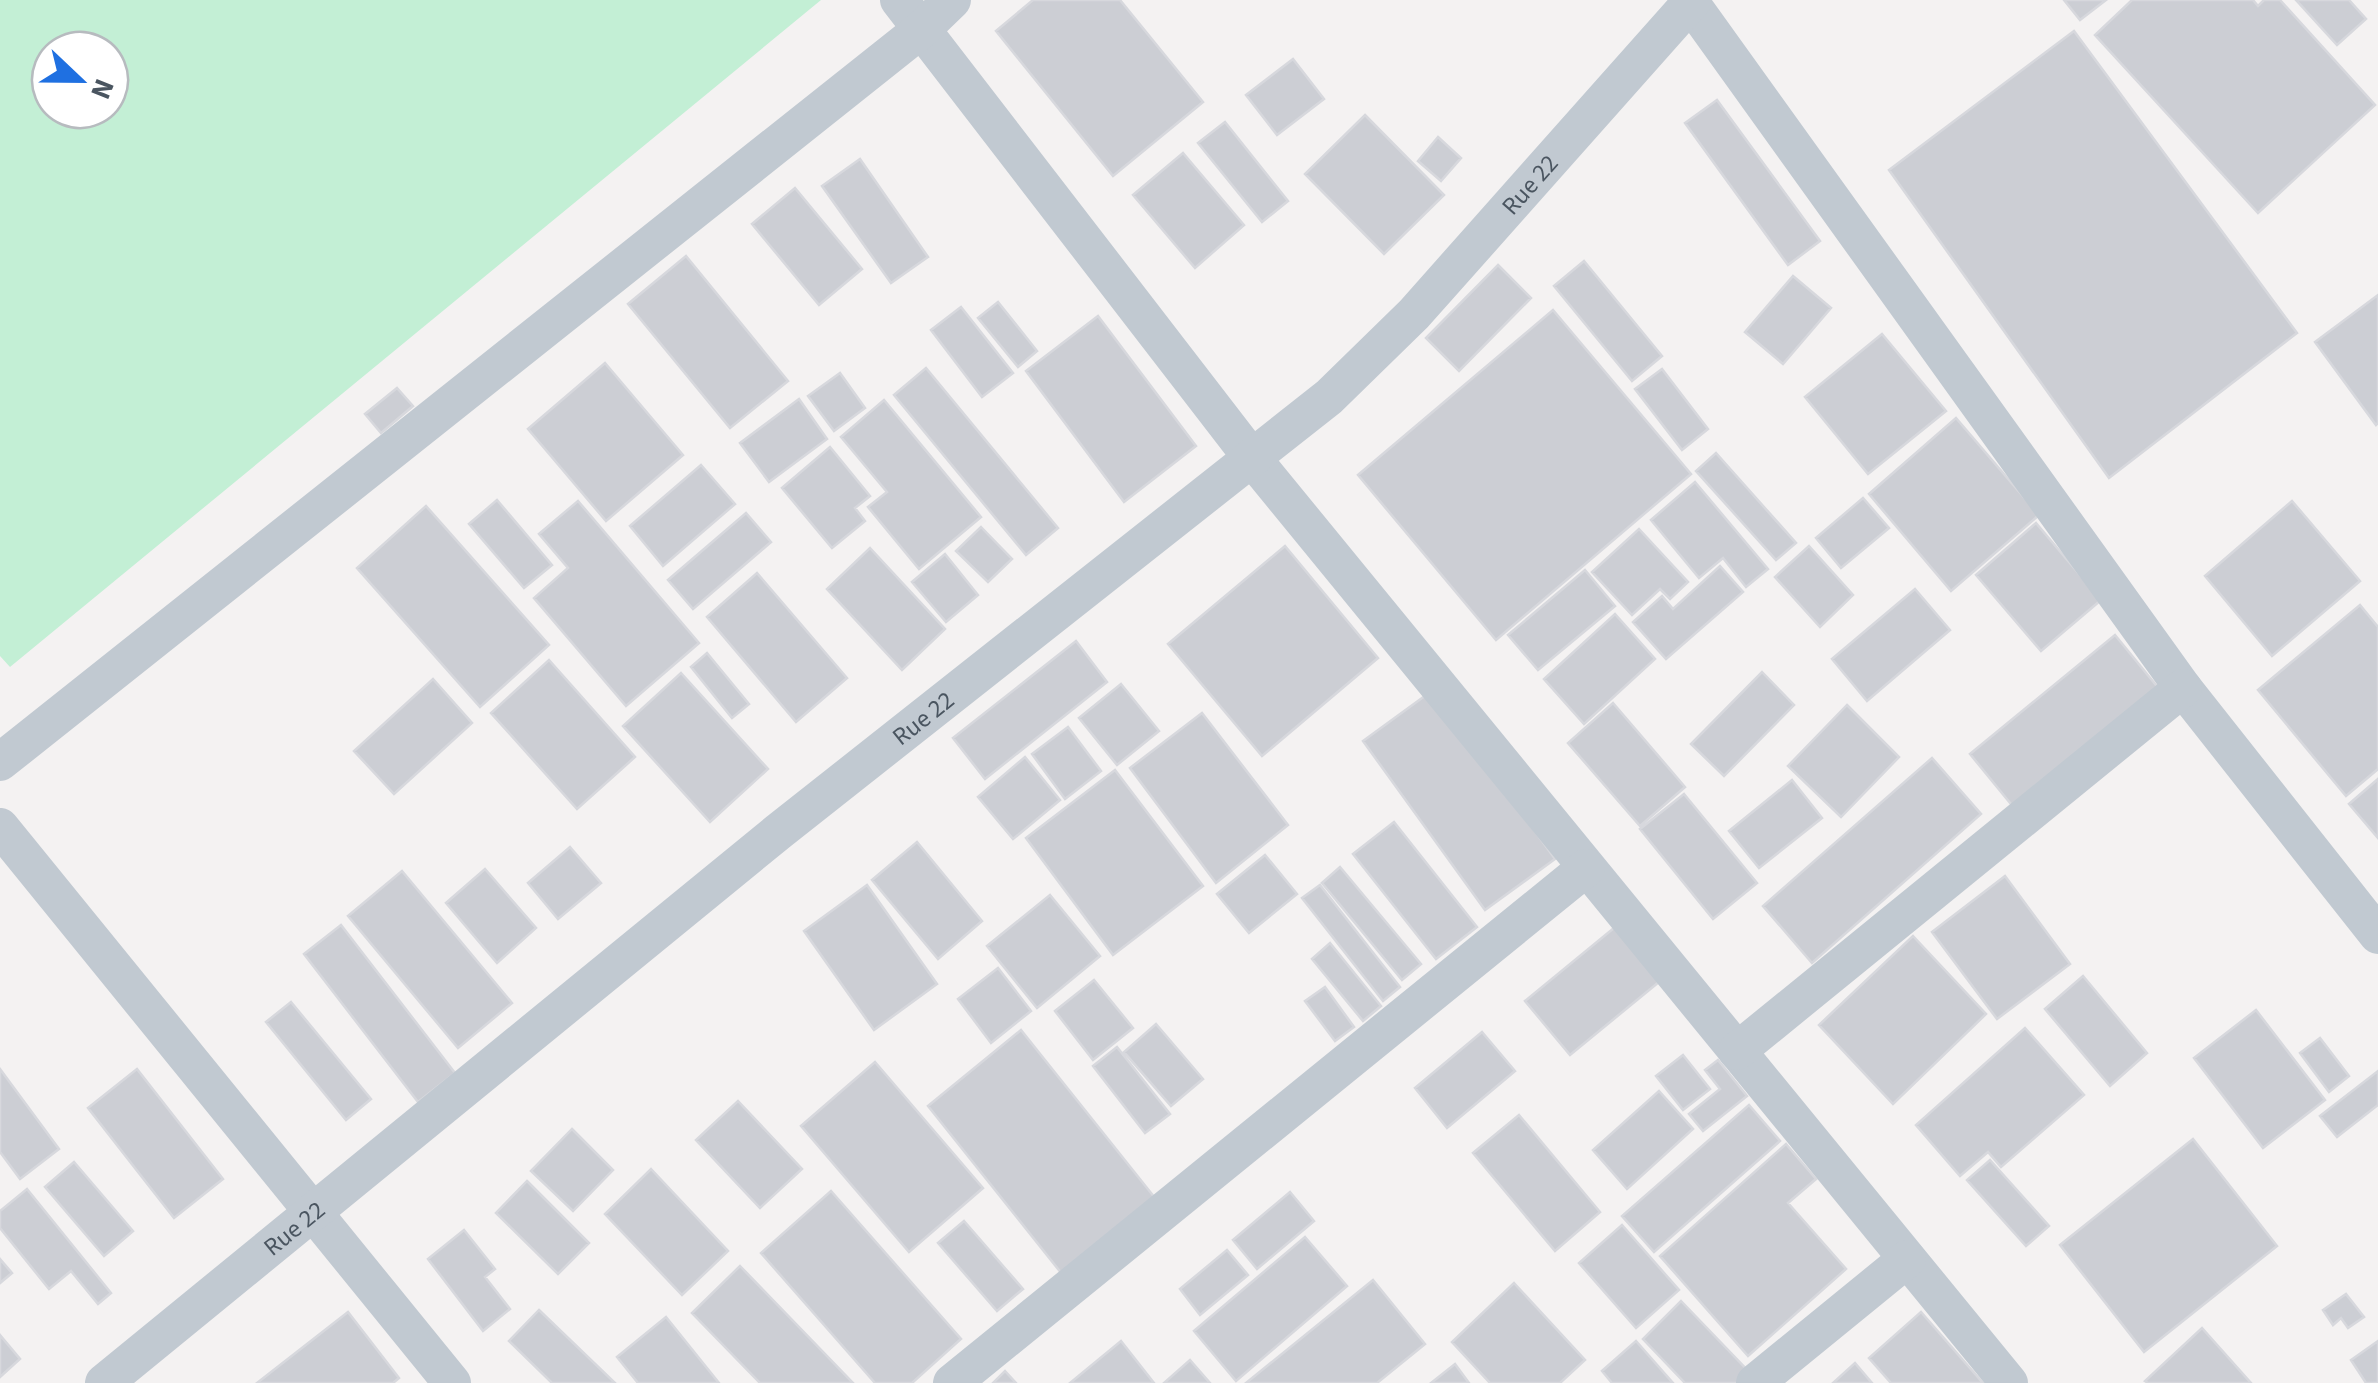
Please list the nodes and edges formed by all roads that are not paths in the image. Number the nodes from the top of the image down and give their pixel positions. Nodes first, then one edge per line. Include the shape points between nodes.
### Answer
1 (952, 0) edge
2 (1692, 1) edge
3 (910, 14) edge
4 (1252, 458) junction
5 (2183, 688) junction
6 (0, 762) edge
7 (0, 828) edge
8 (1586, 868) junction
9 (2377, 932) edge
10 (1737, 1051) junction
11 (313, 1212) junction
12 (1907, 1259) junction
13 (104, 1383) edge
14 (452, 1383) edge
15 (952, 1383) edge
16 (1756, 1383) edge
17 (2009, 1383) edge

1 - 3 street
2 - 4 street, Rue 22 via 1414,314
2 - 5 street
3 - 4 street
3 - 6 street
4 - 8 street
4 - 11 street, Rue 22 via 778,832
5 - 9 street
5 - 10 street
7 - 11 street
8 - 10 street
8 - 15 street
10 - 12 street
11 - 13 street, Rue 22
11 - 14 street
12 - 16 street
12 - 17 street

